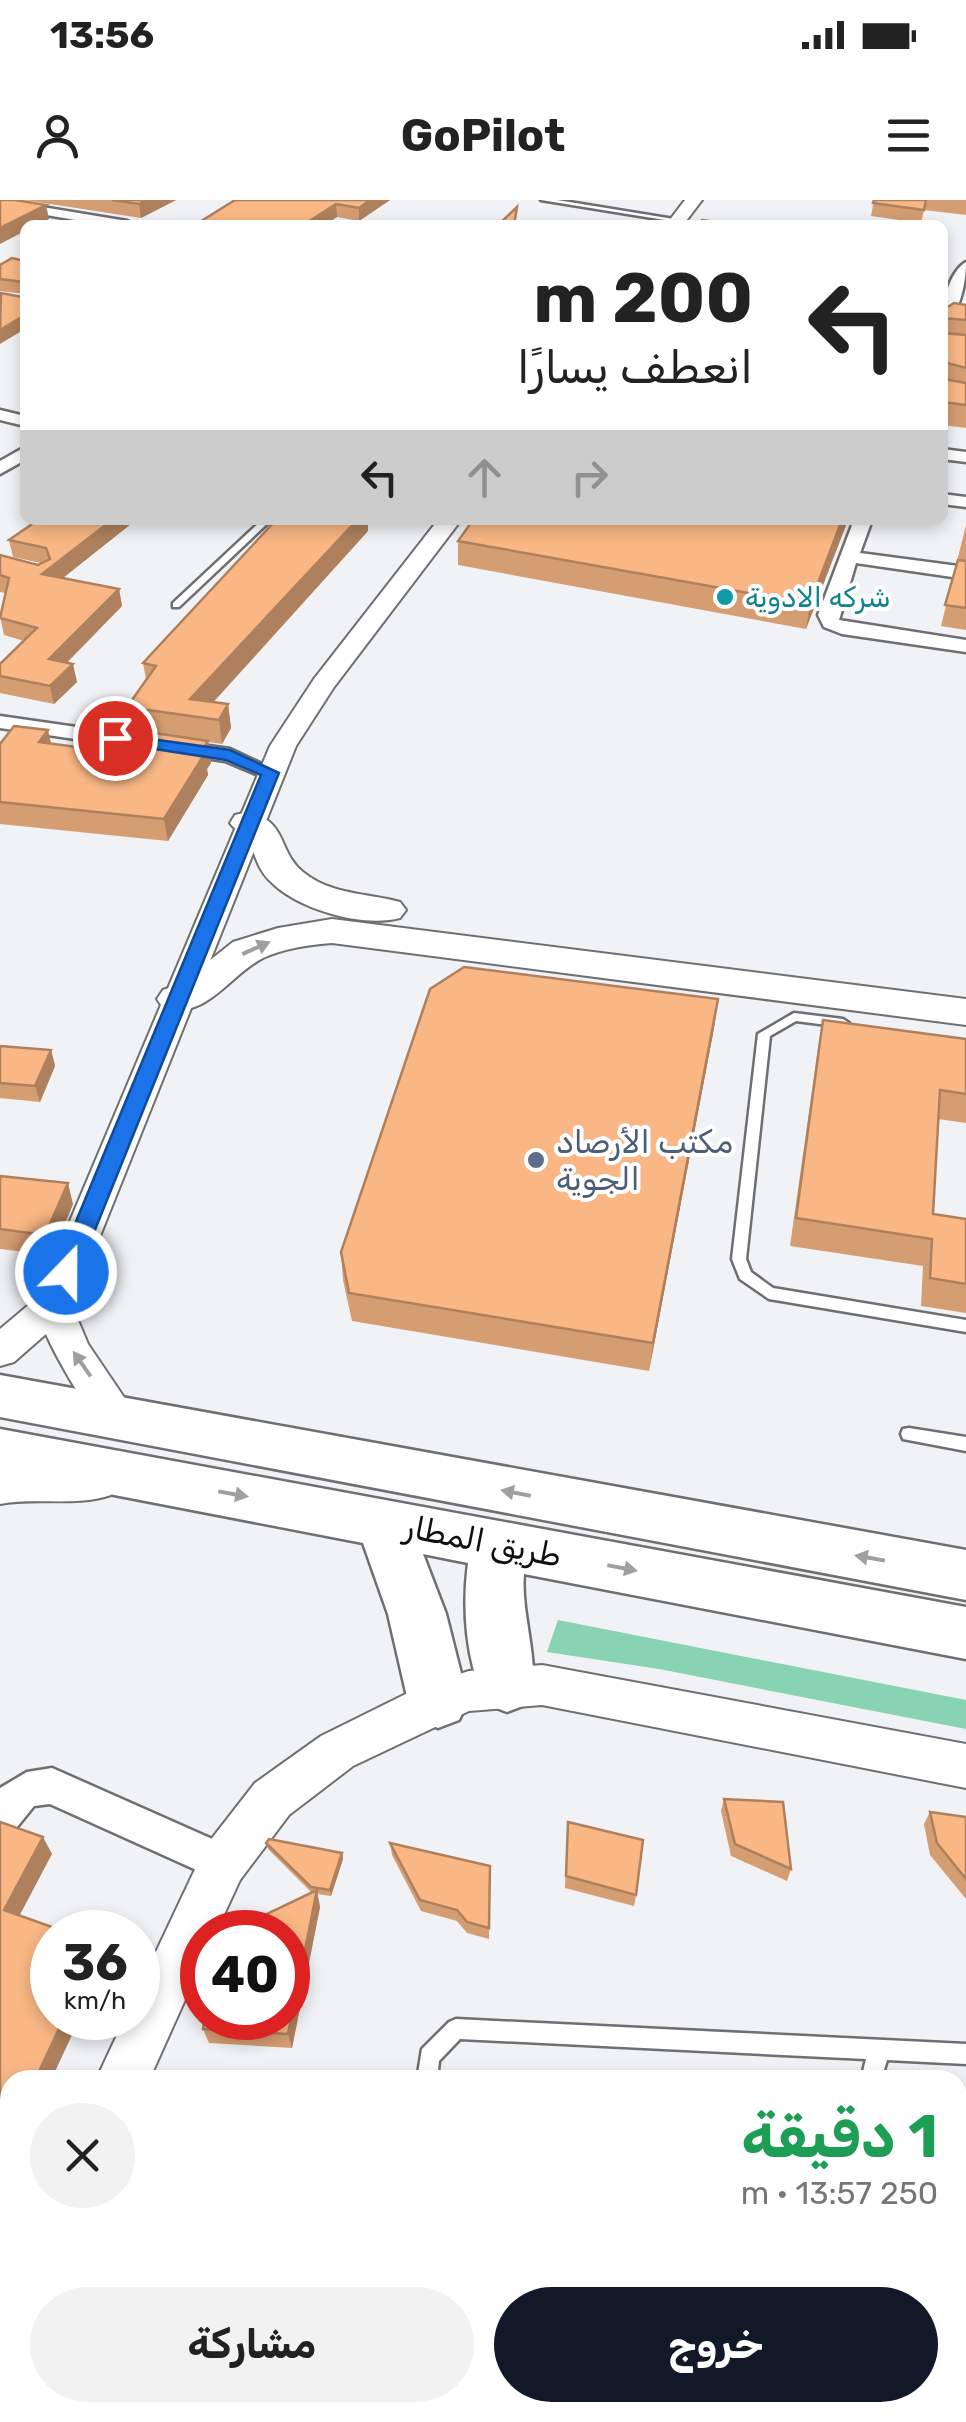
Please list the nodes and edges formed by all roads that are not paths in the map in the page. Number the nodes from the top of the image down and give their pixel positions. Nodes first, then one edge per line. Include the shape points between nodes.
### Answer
1 (544, 200) edge
2 (694, 200) edge
3 (0, 203) edge
4 (98, 220) edge
5 (659, 220) edge
6 (678, 220) edge
7 (966, 266) edge
8 (959, 299) edge
9 (263, 525) edge
10 (446, 525) edge
11 (861, 525) edge
12 (850, 557) junction
13 (966, 574) edge
14 (176, 604) dead end
15 (966, 646) edge
16 (0, 722) edge
17 (277, 760) junction
18 (248, 824) junction
19 (966, 985) edge
20 (177, 999) junction
21 (966, 1012) edge
22 (852, 1024) edge
23 (52, 1306) junction
24 (966, 1326) edge
25 (0, 1351) edge
26 (0, 1396) edge
27 (118, 1418) junction
28 (910, 1434) dead end
29 (966, 1444) edge
30 (0, 1450) edge
31 (181, 1485) junction
32 (0, 1487) edge
33 (383, 1521) junction
34 (500, 1544) junction
35 (966, 1575) edge
36 (966, 1633) edge
37 (507, 1685) junction
38 (438, 1701) junction
39 (966, 1766) edge
40 (0, 1819) edge
41 (222, 1863) junction
42 (879, 2050) junction
43 (966, 2054) edge
44 (127, 2070) edge
45 (428, 2070) edge
46 (874, 2070) edge

1 - 5 lane
2 - 6 street
3 - 4 street
7 - 8 street
9 - 14 lane
10 - 17 street via 323,684
11 - 12 street
12 - 13 street
12 - 15 street via 828,615 831,623
16 - 17 street
17 - 18 street
18 - 19 main road via 262,830 272,864 284,877 343,902
18 - 20 street
20 -> 21 main road via 192,996 247,951 332,931
20 - 23 street
22 - 24 lane via 794,1017 764,1034 738,1259 745,1275 769,1293
23 - 25 street
27 -> 23 street via 72,1351
26 - 27 highway, طريق المطار
35 -> 27 highway, طريق المطار
28 - 29 lane
30 - 31 highway, طريق المطار
31 - 32 street
31 -> 33 highway, طريق المطار
33 - 34 highway, طريق المطار
33 - 38 highway
34 -> 36 highway, طريق المطار
34 - 37 highway via 492,1616
37 - 38 street
37 - 39 street via 577,1690
38 - 41 street via 338,1751 272,1799
40 - 41 street via 20,1792 52,1786
41 - 44 street
42 - 43 lane
42 - 45 lane via 456,2029 429,2056
42 - 46 lane

